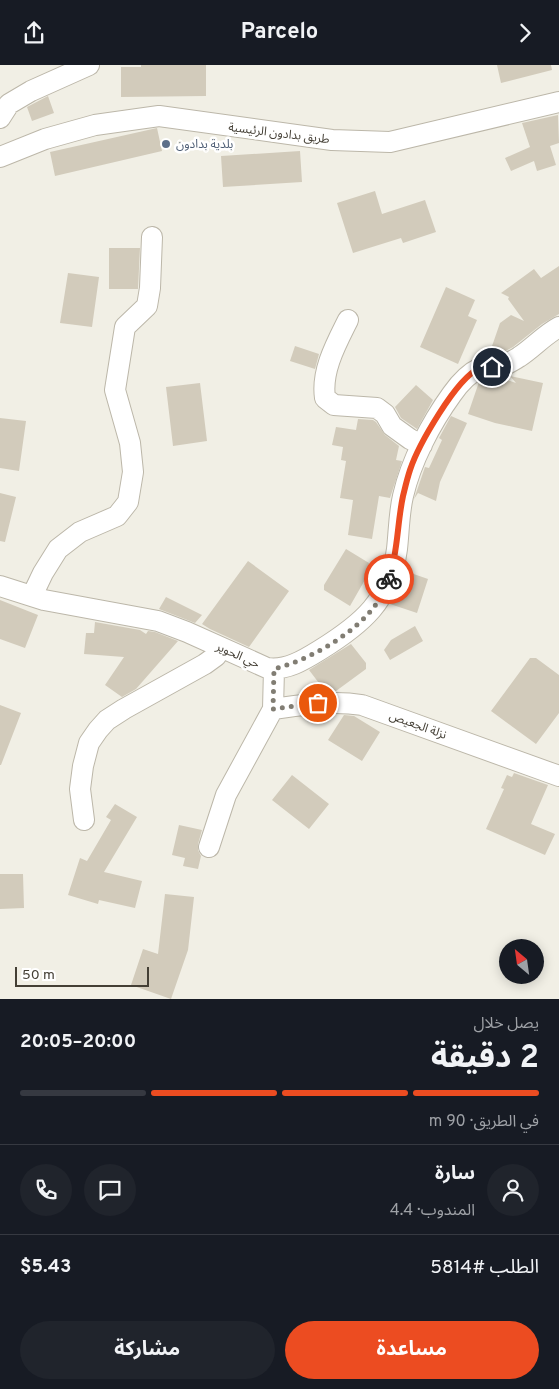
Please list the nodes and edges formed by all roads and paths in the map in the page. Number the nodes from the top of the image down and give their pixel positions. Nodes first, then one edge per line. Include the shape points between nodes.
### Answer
1 (89, 65) edge
2 (559, 102) edge
3 (0, 118) edge
4 (0, 157) edge
5 (152, 237) dead end
6 (348, 320) dead end
7 (559, 327) edge
8 (422, 445) junction
9 (0, 586) edge
10 (32, 596) junction
11 (221, 648) junction
12 (274, 669) junction
13 (273, 709) junction
14 (559, 776) edge
15 (84, 820) dead end
16 (209, 847) dead end

1 - 3 street via 23,96 9,105
2 - 4 street, طريق بدادون الرئيسية via 390,142 332,140 158,116 95,125 45,139
5 - 10 street via 147,306 126,327 115,391 130,443 133,472 128,502 117,516 80,532 58,549
6 - 8 street via 327,369 323,385 325,398 334,405 377,408 392,426
7 - 8 street, حي الحوير via 521,356 502,366 481,368 467,377 452,393
8 - 12 street, حي الحوير via 410,470 403,497 391,574 378,602 337,639 299,662
9 - 10 street, حي الحوير
10 - 11 street, حي الحوير via 158,621
11 - 12 street, حي الحوير via 257,665
11 - 15 street via 216,656 124,709 98,730 89,743 82,766 80,789
12 - 13 street
13 - 14 street, نزلة الجعيص via 318,703 362,705
13 - 16 street via 226,795

